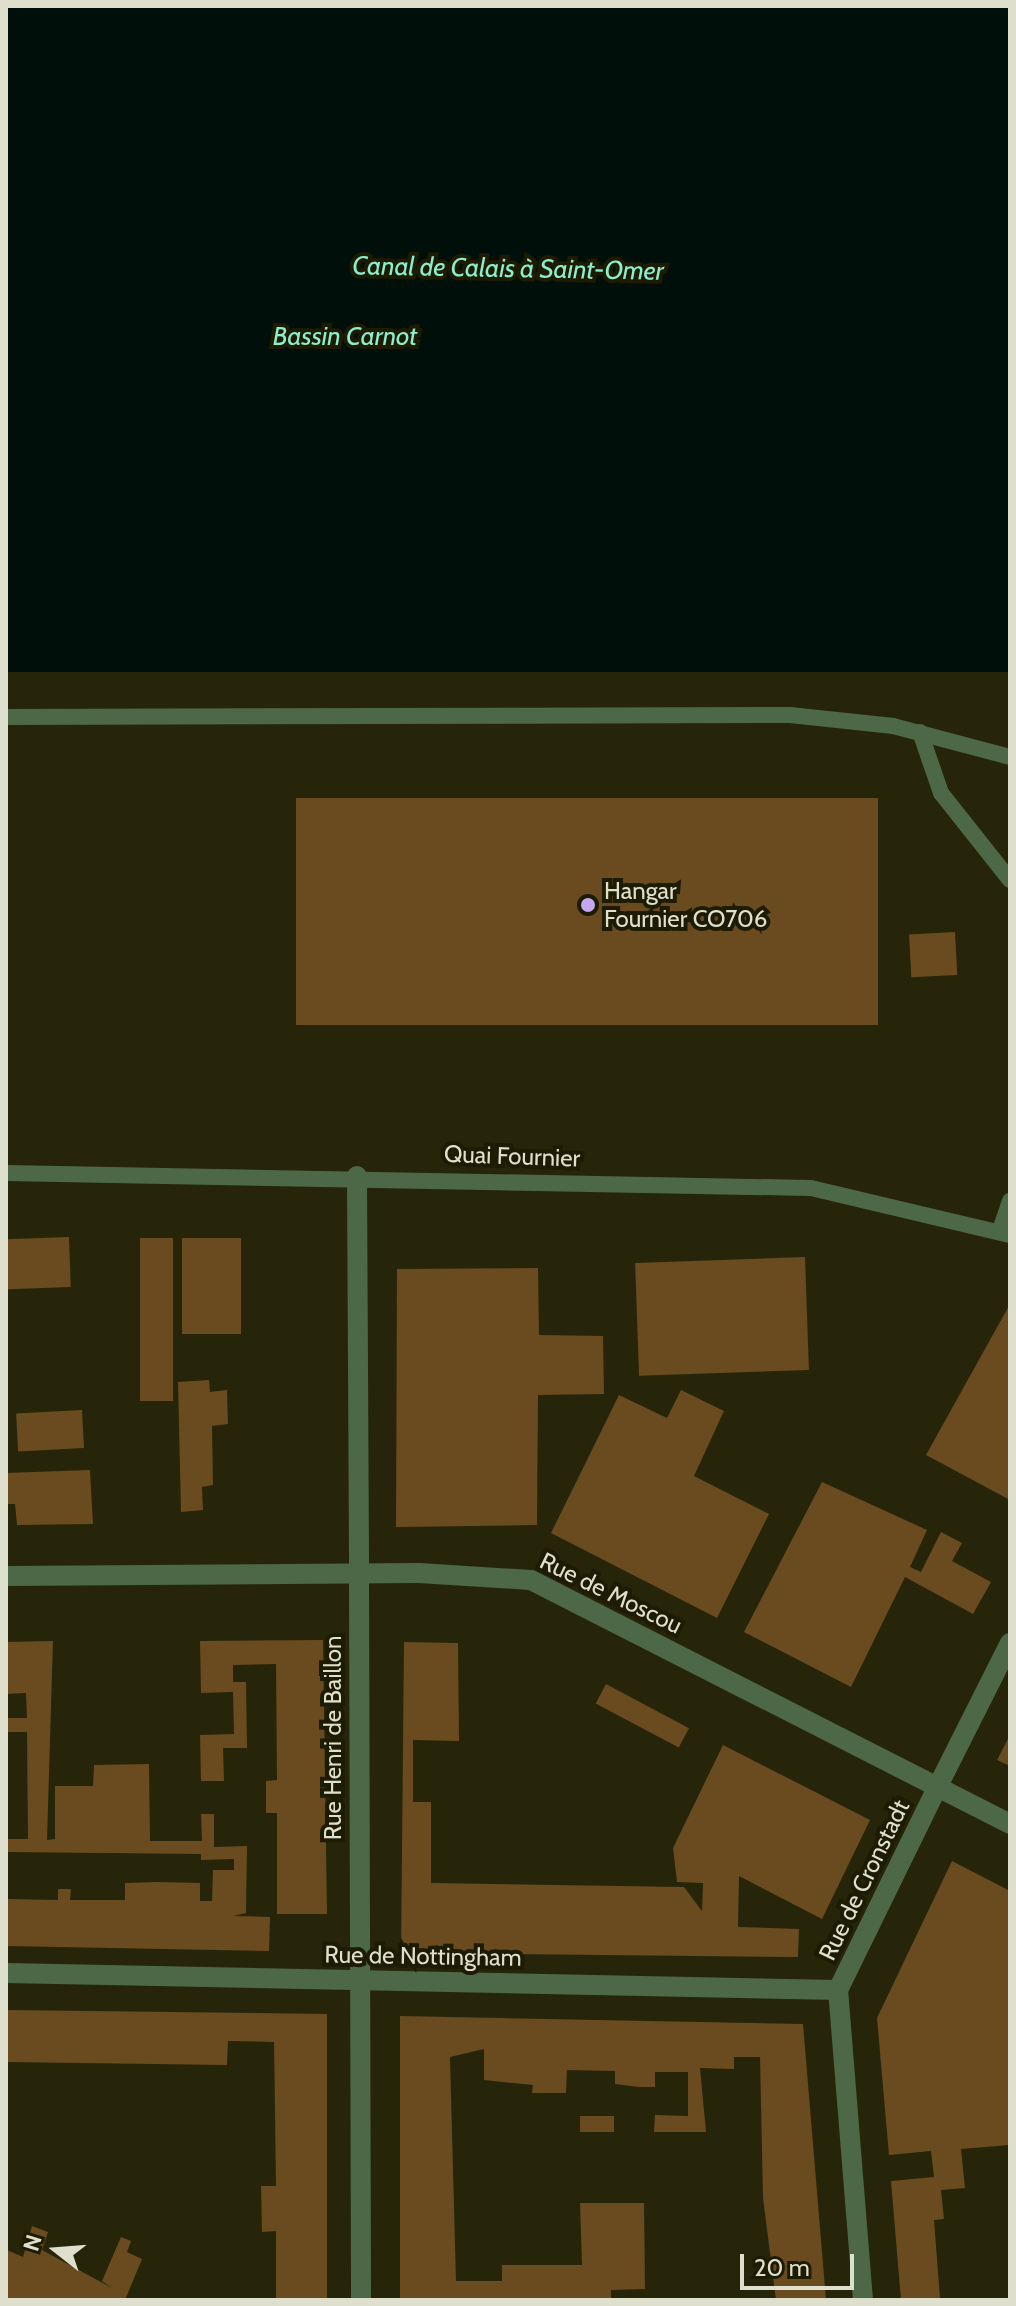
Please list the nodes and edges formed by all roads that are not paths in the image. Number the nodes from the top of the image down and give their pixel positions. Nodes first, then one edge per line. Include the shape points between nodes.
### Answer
1 (6, 717) edge
2 (920, 732) junction
3 (1010, 757) edge
4 (1010, 880) edge
5 (6, 1173) edge
6 (357, 1176) junction
7 (1010, 1201) edge
8 (1005, 1232) edge
9 (359, 1574) junction
10 (6, 1576) edge
11 (1010, 1643) edge
12 (938, 1786) junction
13 (1010, 1824) edge
14 (6, 1973) edge
15 (360, 1980) junction
16 (838, 1990) junction
17 (361, 2300) edge
18 (863, 2300) edge

1 - 2 lane via 790,715
2 - 3 lane
2 - 4 lane via 941,793
5 - 6 lane, Quai Fournier
6 - 8 lane, Quai Fournier via 811,1188
6 - 9 street, Rue Henri de Baillon
7 - 8 lane
9 - 10 street, Rue de Moscou
9 - 12 street, Rue de Moscou via 531,1580
9 - 15 street, Rue Henri de Baillon
11 - 12 street, Rue de Cronstadt
12 - 13 street, Rue de Moscou
12 - 16 street, Rue de Cronstadt
14 - 15 street, Rue de Nottingham
15 - 16 street, Rue de Nottingham
15 - 17 street, Rue Henri de Baillon
16 - 18 street, Rue de Cronstadt

